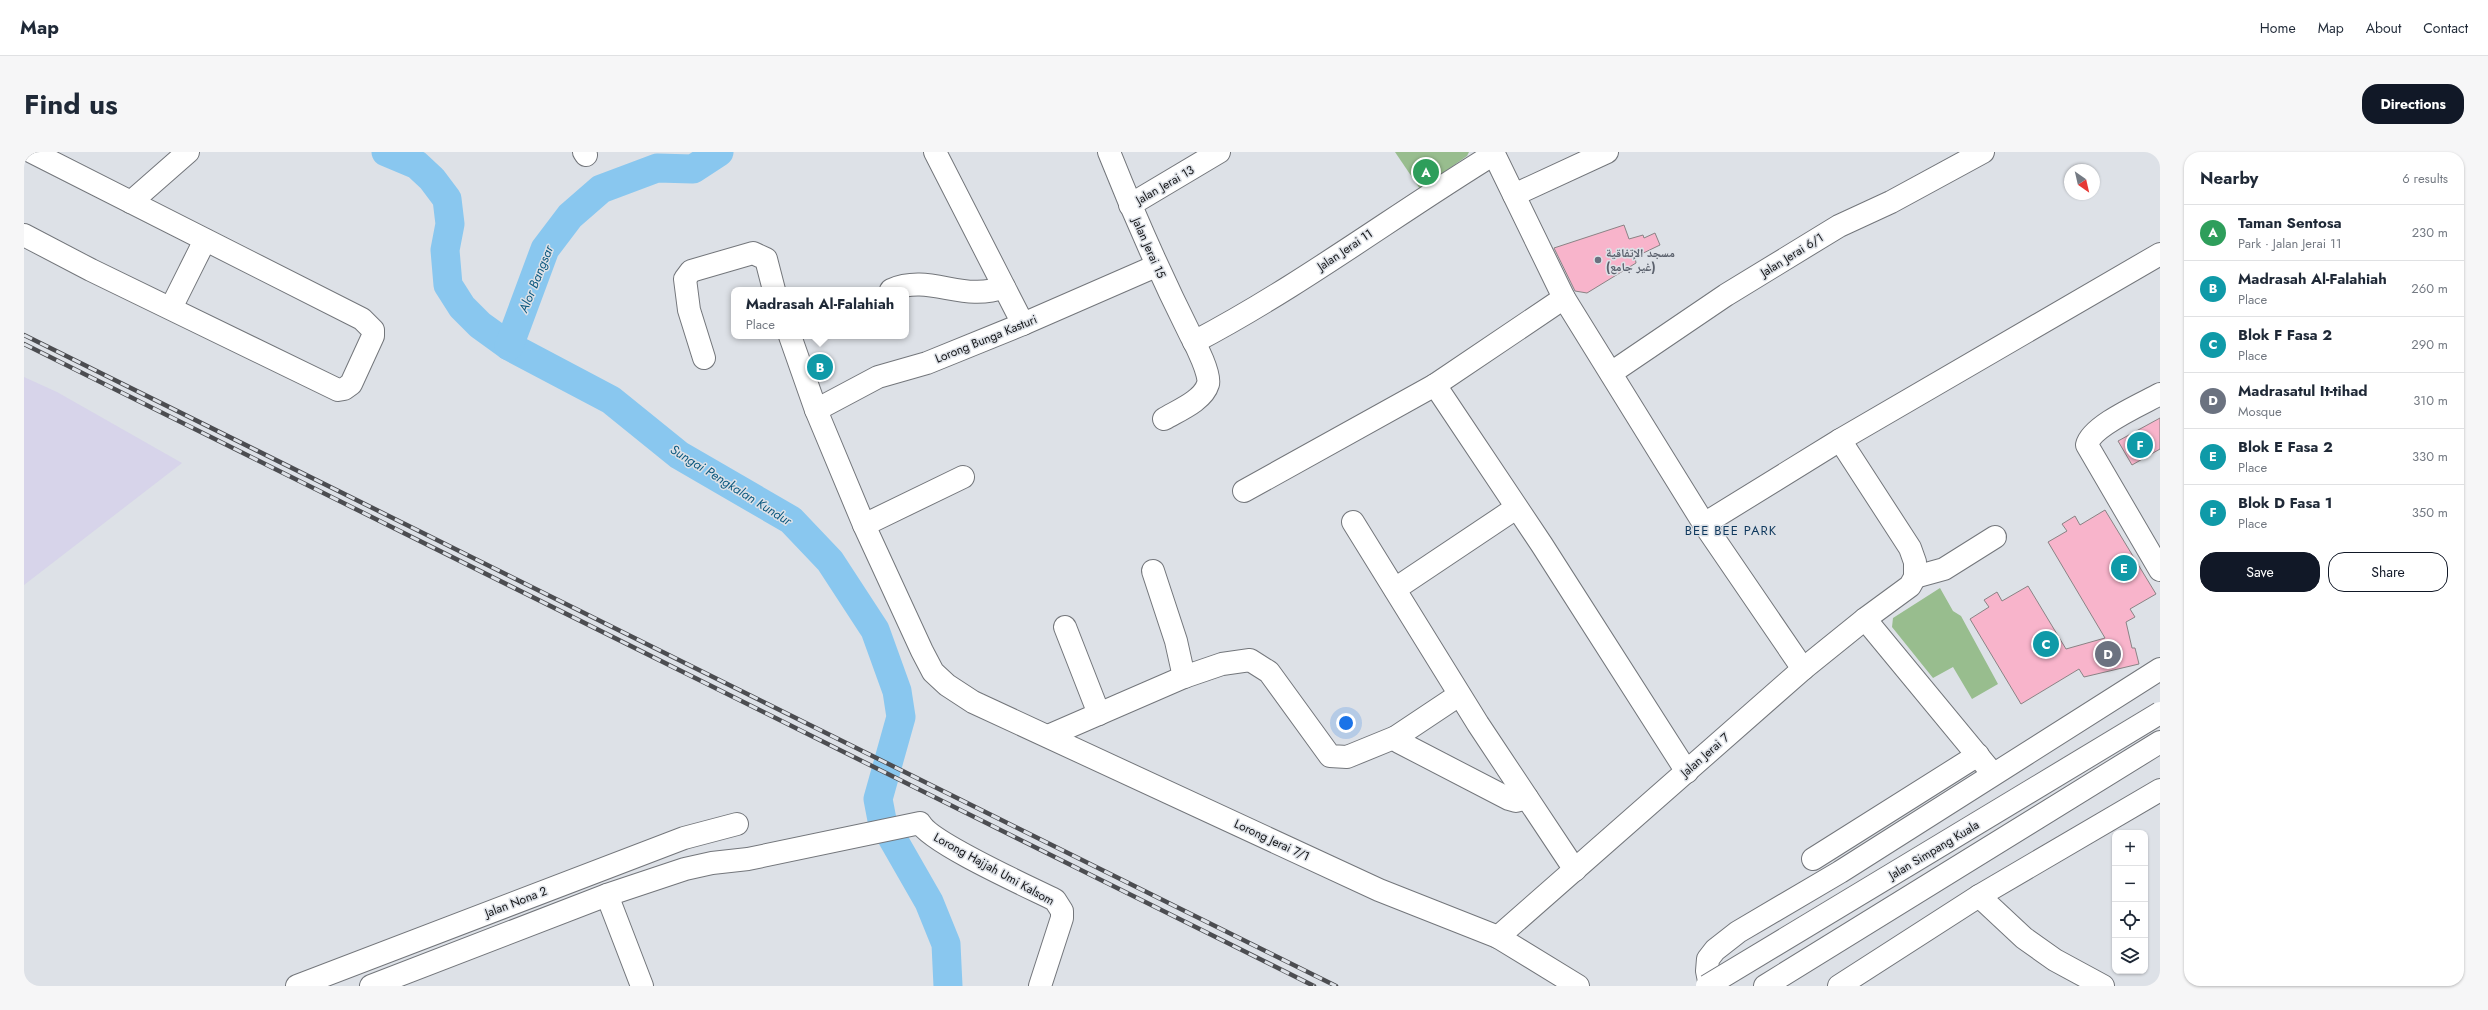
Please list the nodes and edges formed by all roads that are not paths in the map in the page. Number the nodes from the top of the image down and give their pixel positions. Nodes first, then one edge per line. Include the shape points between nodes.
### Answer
1 (32, 152) edge
2 (188, 152) edge
3 (935, 152) edge
4 (1109, 152) edge
5 (1218, 152) edge
6 (1606, 152) edge
7 (1983, 152) edge
8 (1493, 153) edge
9 (1514, 195) junction
10 (131, 202) junction
11 (1130, 205) junction
12 (24, 235) edge
13 (205, 240) junction
14 (2160, 254) edge
15 (1156, 266) junction
16 (773, 287) edge
17 (898, 287) edge
18 (1004, 287) junction
19 (1564, 298) junction
20 (171, 308) junction
21 (1023, 324) junction
22 (791, 339) edge
23 (1194, 342) junction
24 (704, 358) dead end
25 (1611, 373) junction
26 (1435, 385) junction
27 (2160, 394) edge
28 (816, 410) junction
29 (1164, 419) dead end
30 (1840, 440) junction
31 (963, 477) dead end
32 (1244, 490) dead end
33 (1516, 508) junction
34 (1353, 522) dead end
35 (1704, 524) junction
36 (864, 526) junction
37 (1995, 537) dead end
38 (2160, 570) edge
39 (1153, 571) dead end
40 (1915, 577) junction
41 (1395, 589) junction
42 (1865, 618) junction
43 (1065, 627) dead end
44 (1803, 669) junction
45 (2160, 669) edge
46 (1184, 677) junction
47 (1459, 695) junction
48 (2160, 712) edge
49 (1099, 714) junction
50 (1048, 736) junction
51 (1396, 737) junction
52 (2160, 742) edge
53 (1978, 755) junction
54 (1687, 772) junction
55 (1993, 774) junction
56 (2160, 790) edge
57 (1527, 798) junction
58 (737, 824) dead end
59 (1813, 859) dead end
60 (1575, 870) junction
61 (607, 895) junction
62 (1979, 896) junction
63 (1498, 937) junction
64 (297, 986) edge
65 (370, 986) edge
66 (642, 986) edge
67 (1040, 986) edge
68 (1578, 986) edge
69 (1709, 986) edge
70 (1765, 986) edge
71 (1839, 986) edge
72 (2103, 986) edge

1 - 10 street
2 - 10 street
3 - 18 street
4 - 11 street, Jalan Jerai 15
5 - 11 street, Jalan Jerai 13
6 - 9 street
7 - 25 street, Jalan Jerai 6/1 via 1891,202 1839,226 1726,295
8 - 9 street
8 - 23 street, Jalan Jerai 11 via 1279,295
9 - 19 street
10 - 13 street
11 - 15 street, Jalan Jerai 15
12 - 20 street
13 - 20 street
13 - 20 street via 369,324 373,336 351,384 338,390
14 - 30 street
15 - 21 street, Lorong Bunga Kasturi
15 - 23 street, Jalan Jerai 15
16 - 24 street via 766,259 753,253 691,271 685,279 689,310
17 - 18 street via 922,284 981,294
18 - 21 street
19 - 25 street
19 - 26 street
21 - 28 street, Lorong Bunga Kasturi via 927,363 878,377
22 - 28 street, Lorong Jerai 7/1
23 - 29 street, Jalan Jerai 15 via 1209,383 1197,398
25 - 35 street
26 - 32 street
26 - 33 street
27 - 38 street via 2098,429 2088,438 2087,445
28 - 36 street, Lorong Jerai 7/1
30 - 35 street
30 - 40 street via 1910,548 1915,562
31 - 36 street
33 - 41 street
33 - 54 street
34 - 41 street
35 - 44 street
36 - 50 street, Lorong Jerai 7/1 via 933,672 973,702
37 - 40 street via 1944,569
39 - 46 street via 1176,641
40 - 42 street, Jalan Jerai 7 via 1910,586
41 - 47 street
42 - 44 street, Jalan Jerai 7
42 - 53 street
43 - 49 street
44 - 54 street, Jalan Jerai 7
45 - 55 street
46 - 49 street
46 - 51 street via 1222,664 1250,660 1269,672 1330,756 1347,757
47 - 51 street
47 - 57 street
48 - 69 street, Jalan Simpang Kuala, bridge
49 - 50 street
50 - 63 street, Lorong Jerai 7/1 via 1379,890
51 - 57 street via 1399,742 1510,799 1516,801
52 - 70 street
53 - 55 street
53 - 59 street
54 - 60 street, Jalan Jerai 7
55 - 69 street via 1840,872 1738,932 1715,950 1708,959
56 - 62 street
57 - 60 street
58 - 64 street, Jalan Nona 2 via 684,838
60 - 63 street, Jalan Jerai 7
61 - 65 street
61 - 66 street
61 - 67 street, Lorong Hajjah Umi Kalsom via 685,869 748,859 914,824 959,851 1055,900 1062,918
62 - 71 street
62 - 72 street via 2024,938 2055,960
63 - 68 street, Lorong Jerai 7/1

